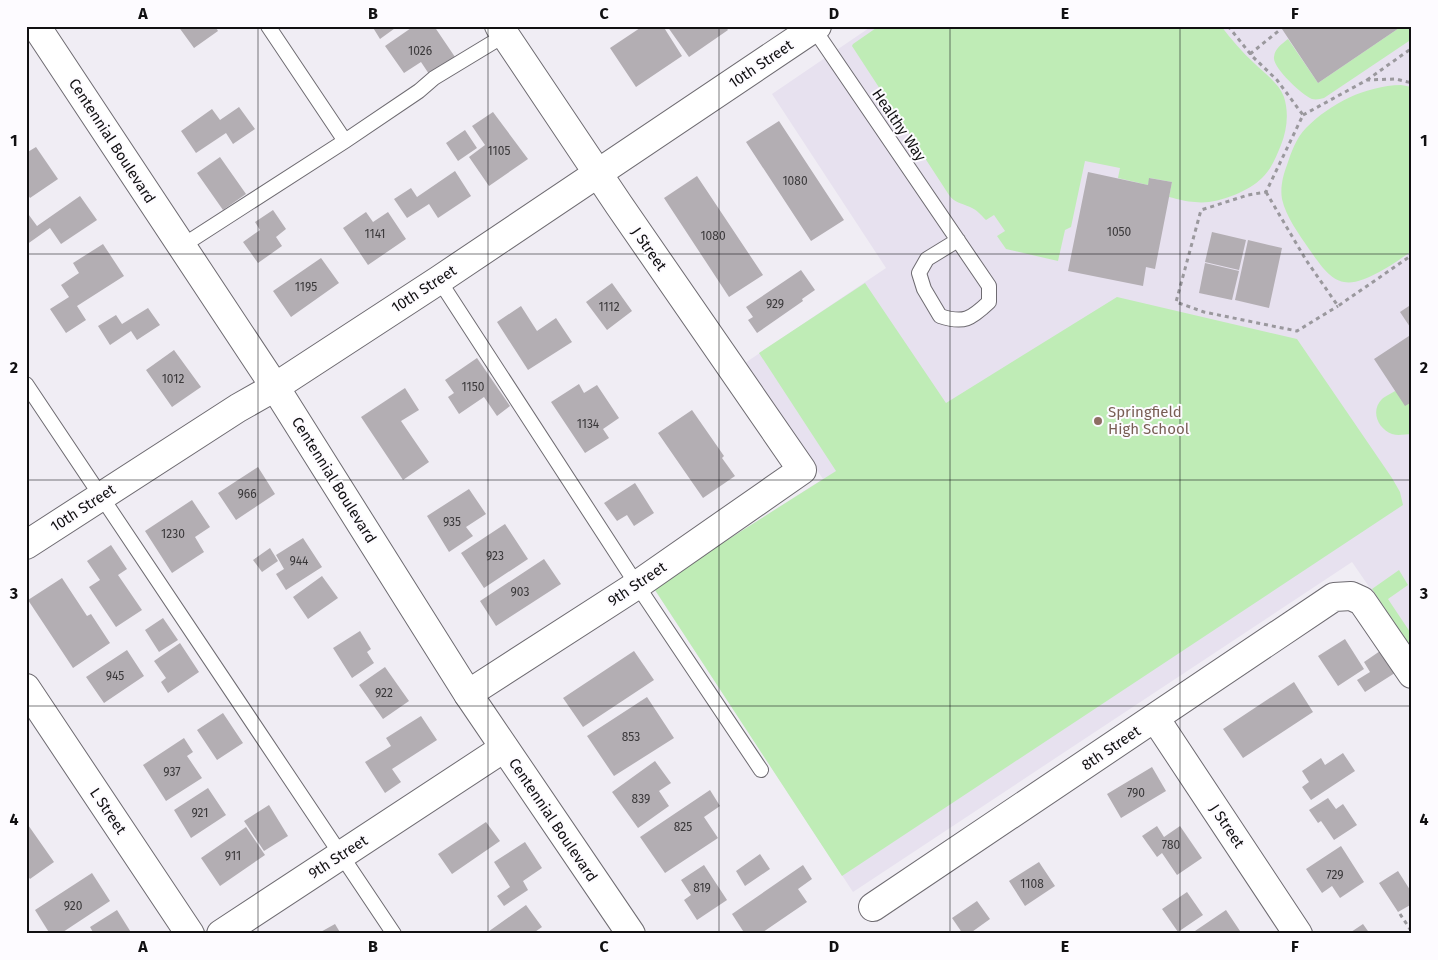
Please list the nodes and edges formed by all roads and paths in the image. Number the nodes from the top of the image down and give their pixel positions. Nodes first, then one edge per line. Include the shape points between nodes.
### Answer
1 (36, 26) edge
2 (268, 26) edge
3 (1228, 26) edge
4 (816, 28) edge
5 (1281, 28) dead end
6 (502, 30) edge
7 (1412, 48) edge
8 (1250, 54) junction
9 (1367, 80) junction
10 (1412, 82) edge
11 (1303, 115) junction
12 (345, 141) junction
13 (598, 174) junction
14 (1266, 192) junction
15 (958, 240) junction
16 (182, 246) junction
17 (1412, 255) edge
18 (439, 280) junction
19 (1338, 306) junction
20 (26, 384) edge
21 (275, 387) junction
22 (802, 470) joint
23 (101, 496) junction
24 (26, 545) edge
25 (637, 585) junction
26 (1412, 674) edge
27 (26, 688) edge
28 (468, 694) junction
29 (1155, 718) junction
30 (504, 748) junction
31 (761, 770) dead end
32 (342, 855) junction
33 (873, 907) dead end
34 (1400, 914) dead end
35 (1412, 932) edge
36 (190, 934) edge
37 (222, 934) edge
38 (394, 934) edge
39 (631, 934) edge
40 (1298, 934) edge

1 - 16 street, Centennial Boulevard
2 - 12 lane
3 - 8 path
4 - 13 street, 10th Street
4 - 15 lane, Healthy Way
5 - 8 path
6 - 12 lane
6 - 13 street, J Street
7 - 9 path
8 - 11 path via 1277,80
9 - 10 path
9 - 11 path
11 - 14 path
12 - 16 lane
13 - 18 street, 10th Street
13 - 22 street, J Street
14 - 19 path
14 - 19 path via 1201,210 1176,302 1204,312 1297,331
15 - 15 lane, Healthy Way via 989,286 989,302 974,316 955,320 940,316 924,289 919,273 927,258
16 - 21 street, Centennial Boulevard
17 - 19 path
18 - 21 street, 10th Street
18 - 25 lane
20 - 23 lane
21 - 23 street, 10th Street
21 - 28 street, Centennial Boulevard
22 - 25 street, 9th Street
23 - 24 street, 10th Street
23 - 32 lane
25 - 28 street, 9th Street
25 - 31 lane
26 - 29 street, 8th Street via 1362,601 1351,596 1334,597
27 - 36 street, L Street
28 - 30 street, Centennial Boulevard
29 - 33 street, 8th Street
29 - 40 street, J Street
30 - 32 street, 9th Street
30 - 39 street, Centennial Boulevard
32 - 37 street, 9th Street
32 - 38 lane
34 - 35 path

